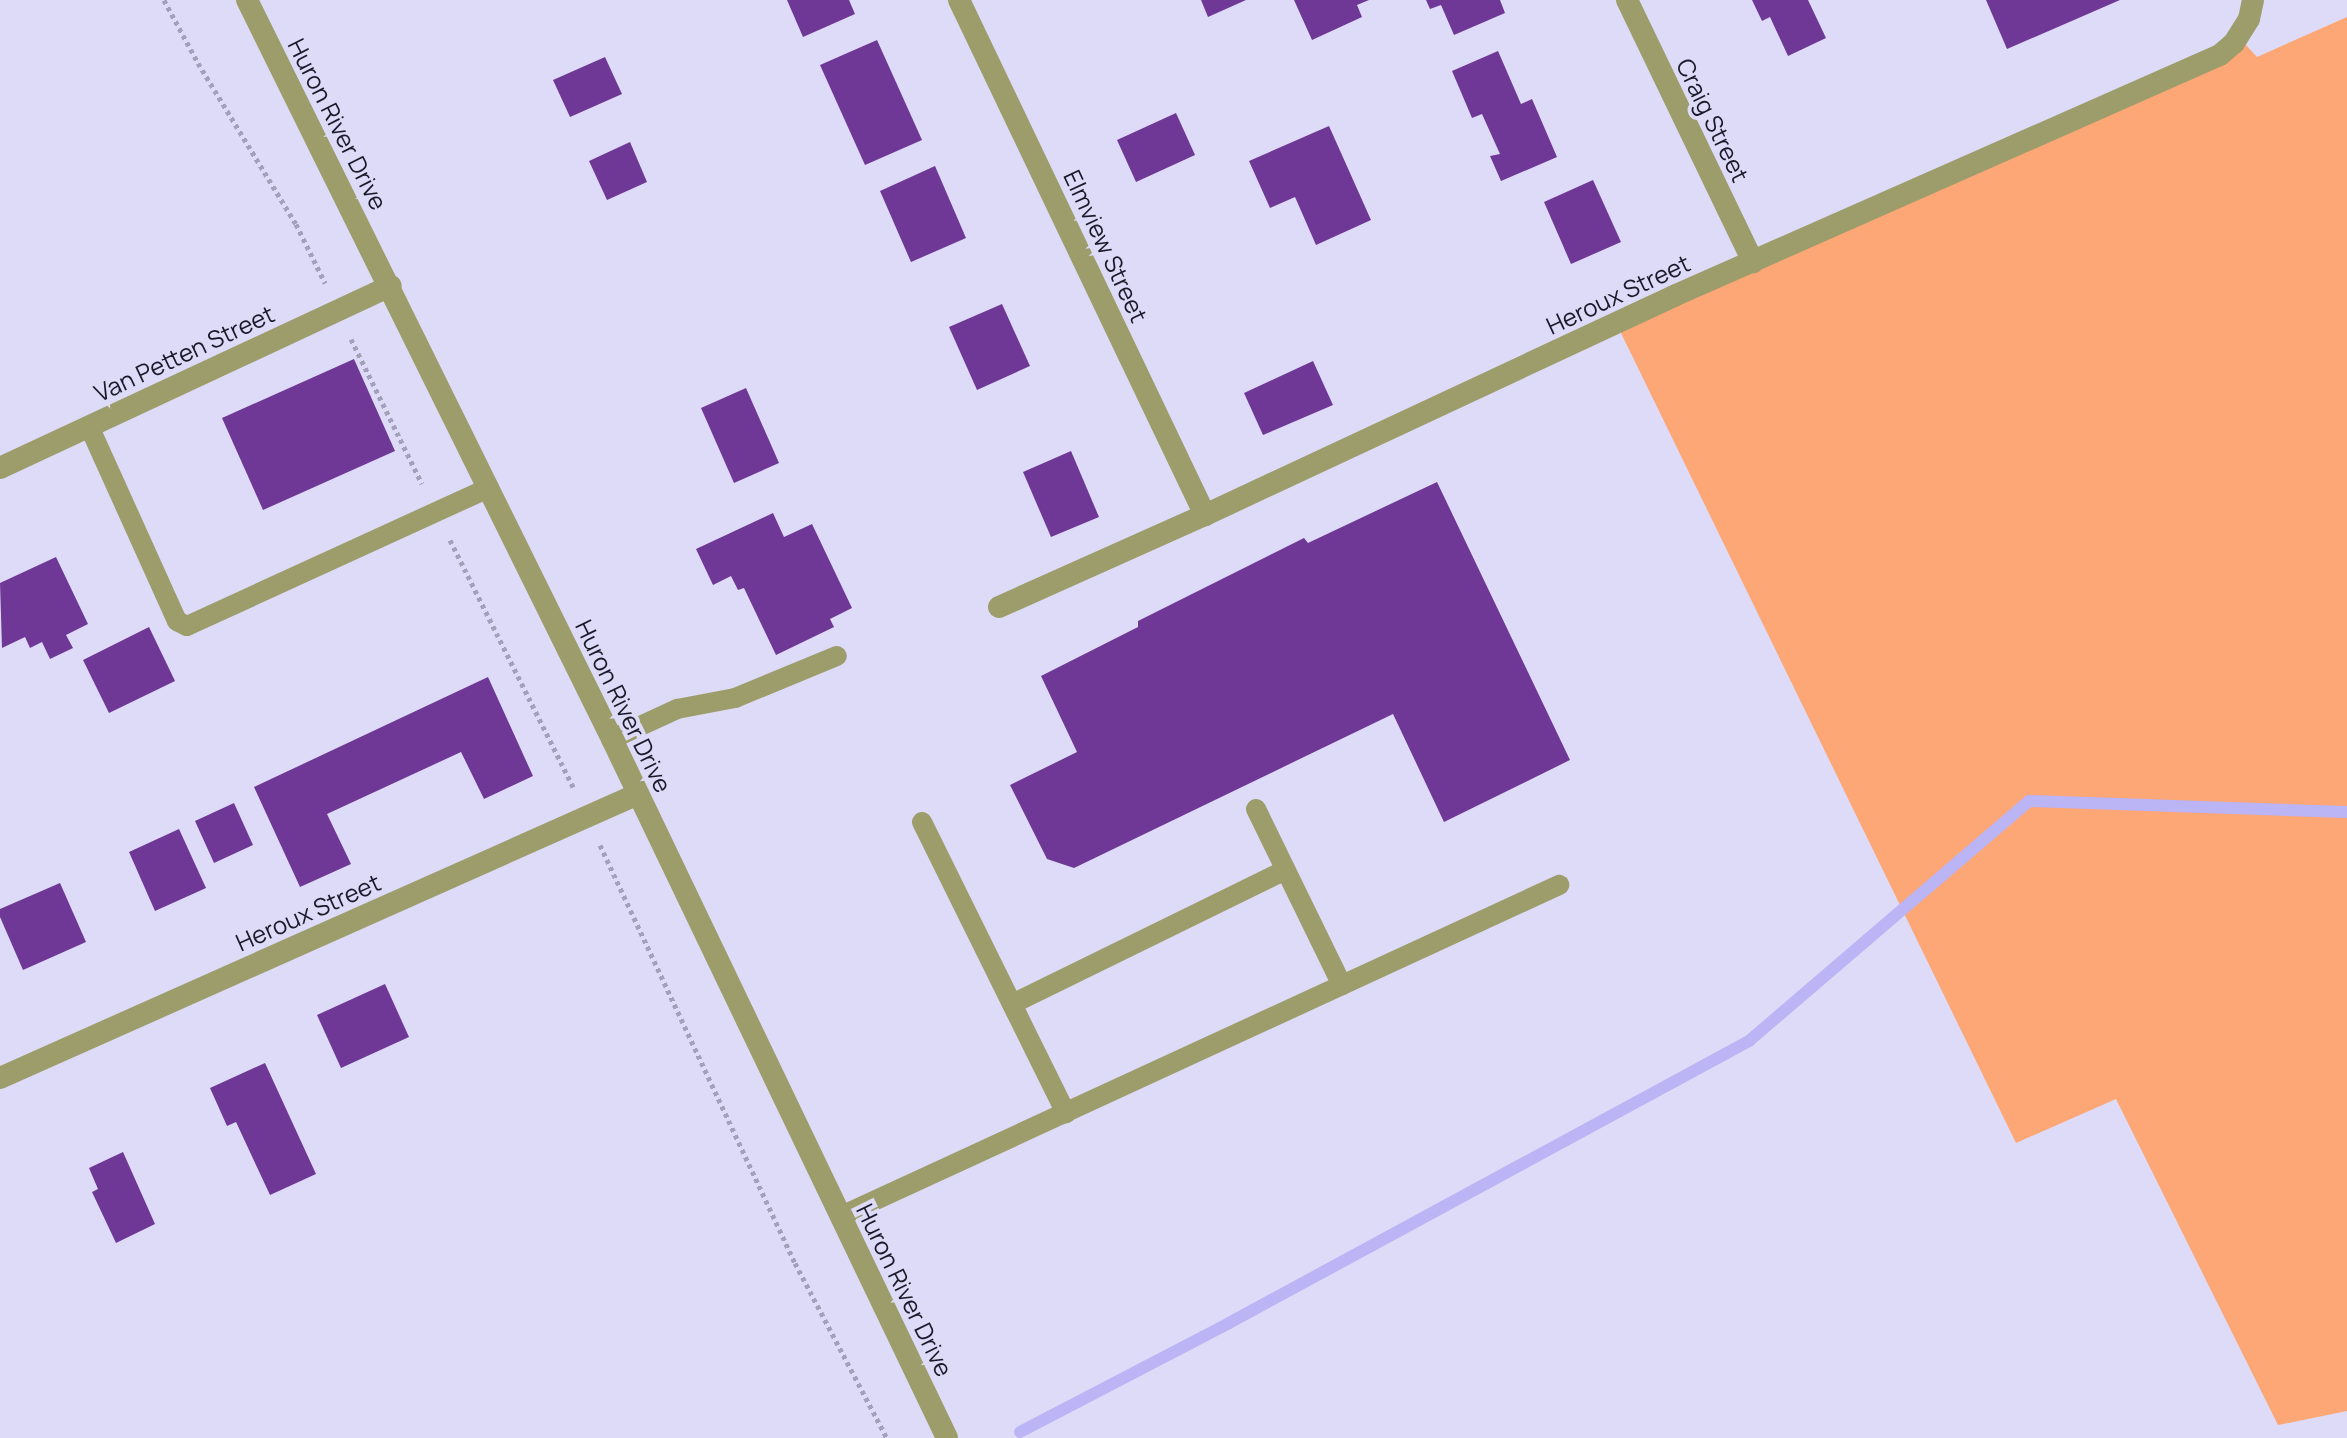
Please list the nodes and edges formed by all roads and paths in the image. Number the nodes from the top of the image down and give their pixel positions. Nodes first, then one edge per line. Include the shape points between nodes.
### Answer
1 (164, 0) edge
2 (247, 0) edge
3 (959, 0) edge
4 (1627, 0) edge
5 (2251, 9) edge
6 (1753, 262) junction
7 (391, 286) junction
8 (338, 310) junction
9 (89, 426) junction
10 (0, 468) edge
11 (489, 488) junction
12 (436, 512) junction
13 (1205, 515) junction
14 (999, 607) dead end
15 (837, 656) dead end
16 (612, 739) junction
17 (638, 794) junction
18 (1256, 809) dead end
19 (587, 816) junction
20 (922, 822) dead end
21 (1284, 871) junction
22 (1559, 885) dead end
23 (1342, 985) junction
24 (1012, 1004) junction
25 (0, 1078) edge
26 (1066, 1113) junction
27 (841, 1216) junction
28 (887, 1438) edge
29 (947, 1438) edge

1 - 8 path via 296,224
2 - 7 street, Huron River Drive
3 - 13 street, Elmview Street
4 - 6 street, Craig Street
5 - 6 street, Heroux Street via 2234,43 2220,55
6 - 13 street, Heroux Street
7 - 8 street, Van Petten Street
7 - 11 street, Huron River Drive
8 - 9 street, Van Petten Street
8 - 12 path
9 - 10 street, Van Petten Street
9 - 12 lane via 177,621 187,626
11 - 12 lane
11 - 16 street, Huron River Drive
12 - 19 path
13 - 14 street, Heroux Street
15 - 16 lane via 735,698 677,709
16 - 17 street, Huron River Drive
17 - 19 street, Heroux Street
17 - 27 street, Huron River Drive
18 - 21 lane
19 - 25 street, Heroux Street
19 - 28 path via 795,1263
20 - 24 lane
21 - 23 lane
21 - 24 lane
22 - 23 lane
23 - 26 lane
24 - 26 lane
26 - 27 lane
27 - 29 street, Huron River Drive

